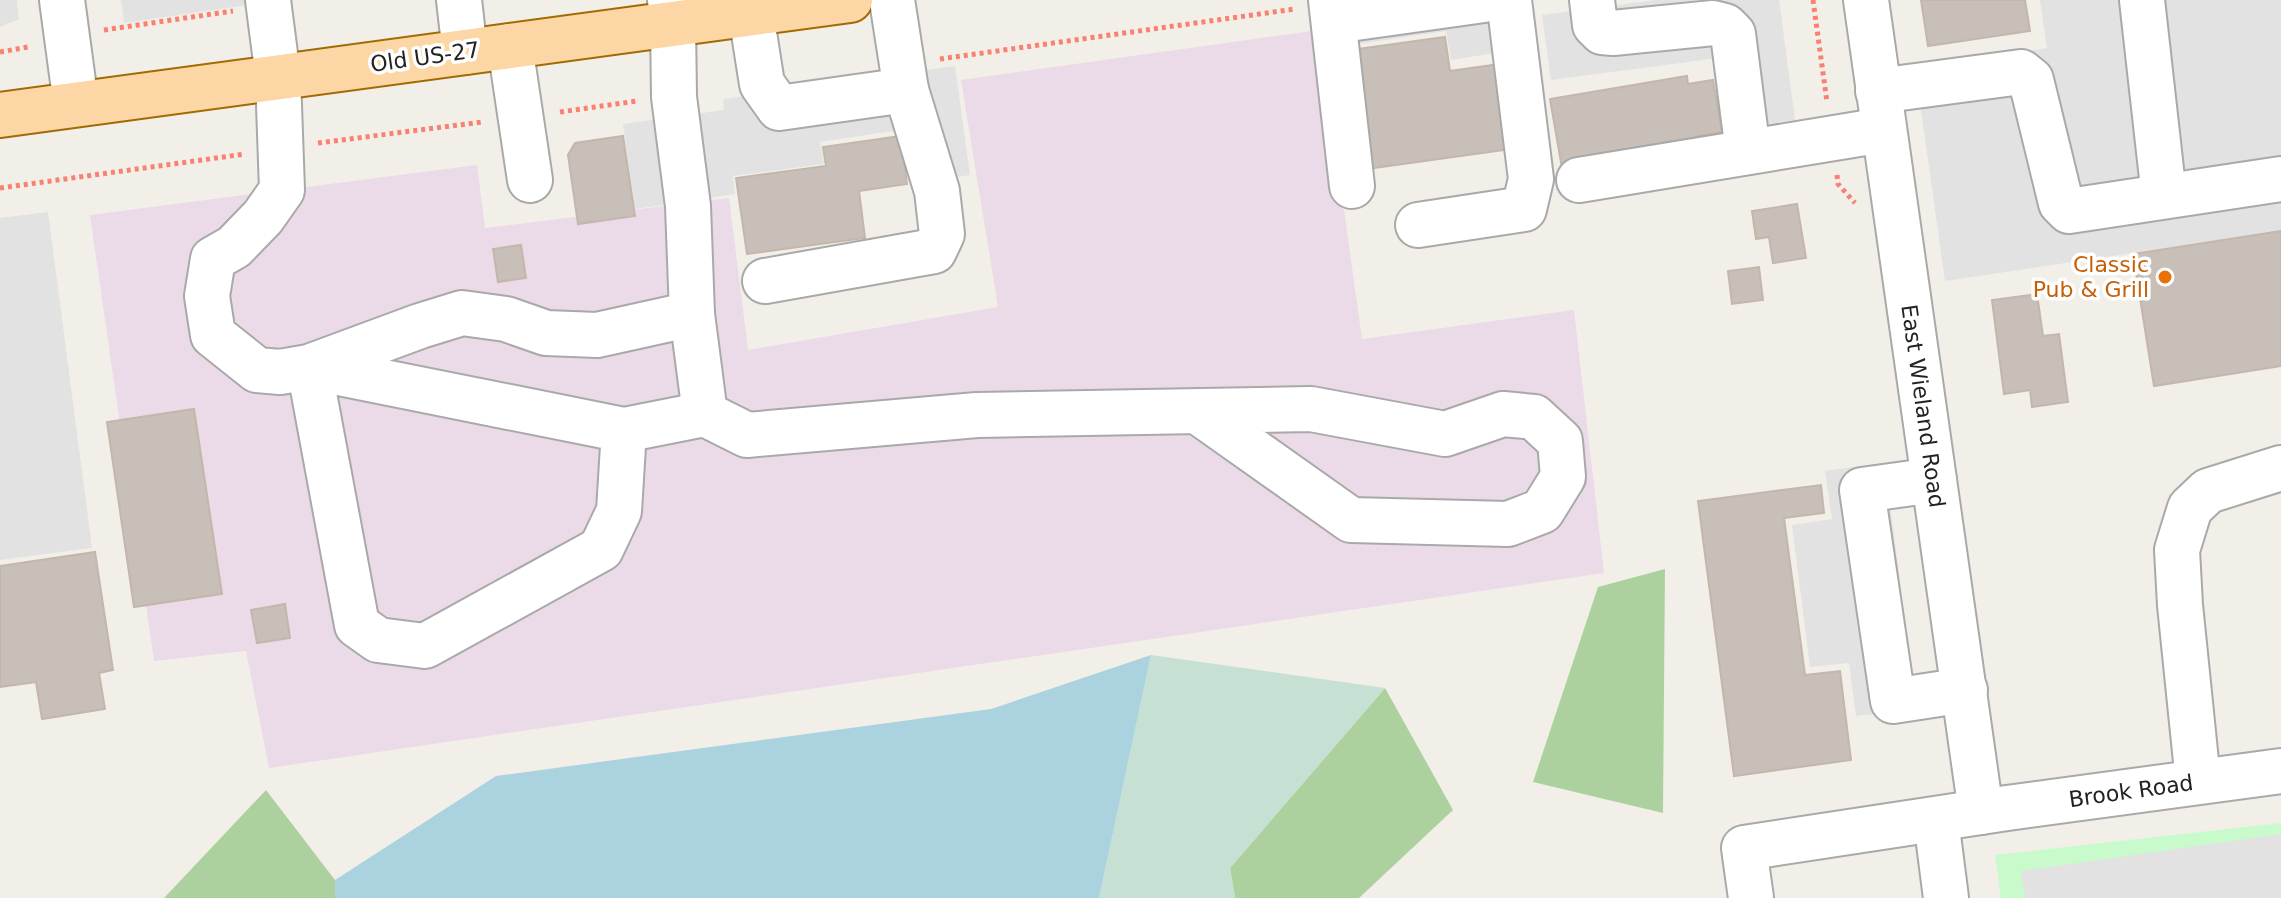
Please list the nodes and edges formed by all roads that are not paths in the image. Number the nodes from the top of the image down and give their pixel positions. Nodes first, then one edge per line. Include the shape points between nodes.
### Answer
1 (459, 0) edge
2 (850, 0) edge
3 (892, 0) edge
4 (1484, 0) edge
5 (1509, 0) edge
6 (1592, 0) edge
7 (1866, 0) edge
8 (2142, 0) edge
9 (268, 3) edge
10 (1332, 10) edge
11 (672, 12) edge
12 (751, 14) junction
13 (64, 19) edge
14 (510, 46) junction
15 (465, 52) junction
16 (278, 77) junction
17 (906, 90) junction
18 (76, 104) junction
19 (1881, 110) junction
20 (0, 115) edge
21 (1748, 152) junction
22 (2281, 179) edge
23 (530, 180) dead end
24 (1579, 180) dead end
25 (1352, 186) dead end
26 (2164, 196) junction
27 (1418, 225) dead end
28 (765, 281) dead end
29 (692, 314) junction
30 (309, 367) junction
31 (1197, 411) junction
32 (705, 414) junction
33 (624, 430) junction
34 (2281, 468) edge
35 (1934, 480) junction
36 (1965, 690) junction
37 (2281, 771) edge
38 (2198, 781) junction
39 (1981, 812) junction
40 (1936, 820) junction
41 (1751, 898) edge
42 (1946, 898) edge

1 - 15 street
2 - 12 main road, Old US-27
3 - 17 street
4 - 10 street
5 - 27 street via 1531,179 1524,209
6 - 21 street via 1595,25 1602,32 1725,26 1733,34
7 - 19 street, East Wieland Road
8 - 26 street
9 - 16 street
10 - 25 street
11 - 12 main road, Old US-27
11 - 14 main road, Old US-27
11 - 29 street
12 - 17 street via 762,84 779,108
13 - 18 street
14 - 15 main road, Old US-27
14 - 23 street
15 - 16 main road, Old US-27
16 - 18 main road, Old US-27
16 - 30 street via 282,190 234,247 213,259 207,296 213,335 257,370
17 - 28 street via 937,191 942,234 934,251
18 - 20 main road, Old US-27
19 - 21 street
19 - 26 street via 2021,72 2031,80 2061,203 2069,211
19 - 35 street, East Wieland Road
21 - 24 street
22 - 26 street
29 - 30 street via 597,335 546,333 506,319 462,313
29 - 32 street
30 - 33 street
30 - 33 street via 357,625 378,640 425,646 601,549 619,511
31 - 31 street via 1311,409 1445,434 1503,414 1534,417 1560,441 1563,477 1542,511 1508,524 1351,520
31 - 32 street via 977,415 747,435
32 - 33 street
34 - 38 street via 2208,491 2190,508 2177,550
35 - 36 street, East Wieland Road
35 - 36 street via 1862,490 1893,701
36 - 39 street, East Wieland Road
37 - 38 street, Brook Road
38 - 39 street, Brook Road
39 - 40 street, Brook Road
40 - 41 street, Brook Road via 1744,848
40 - 42 street

